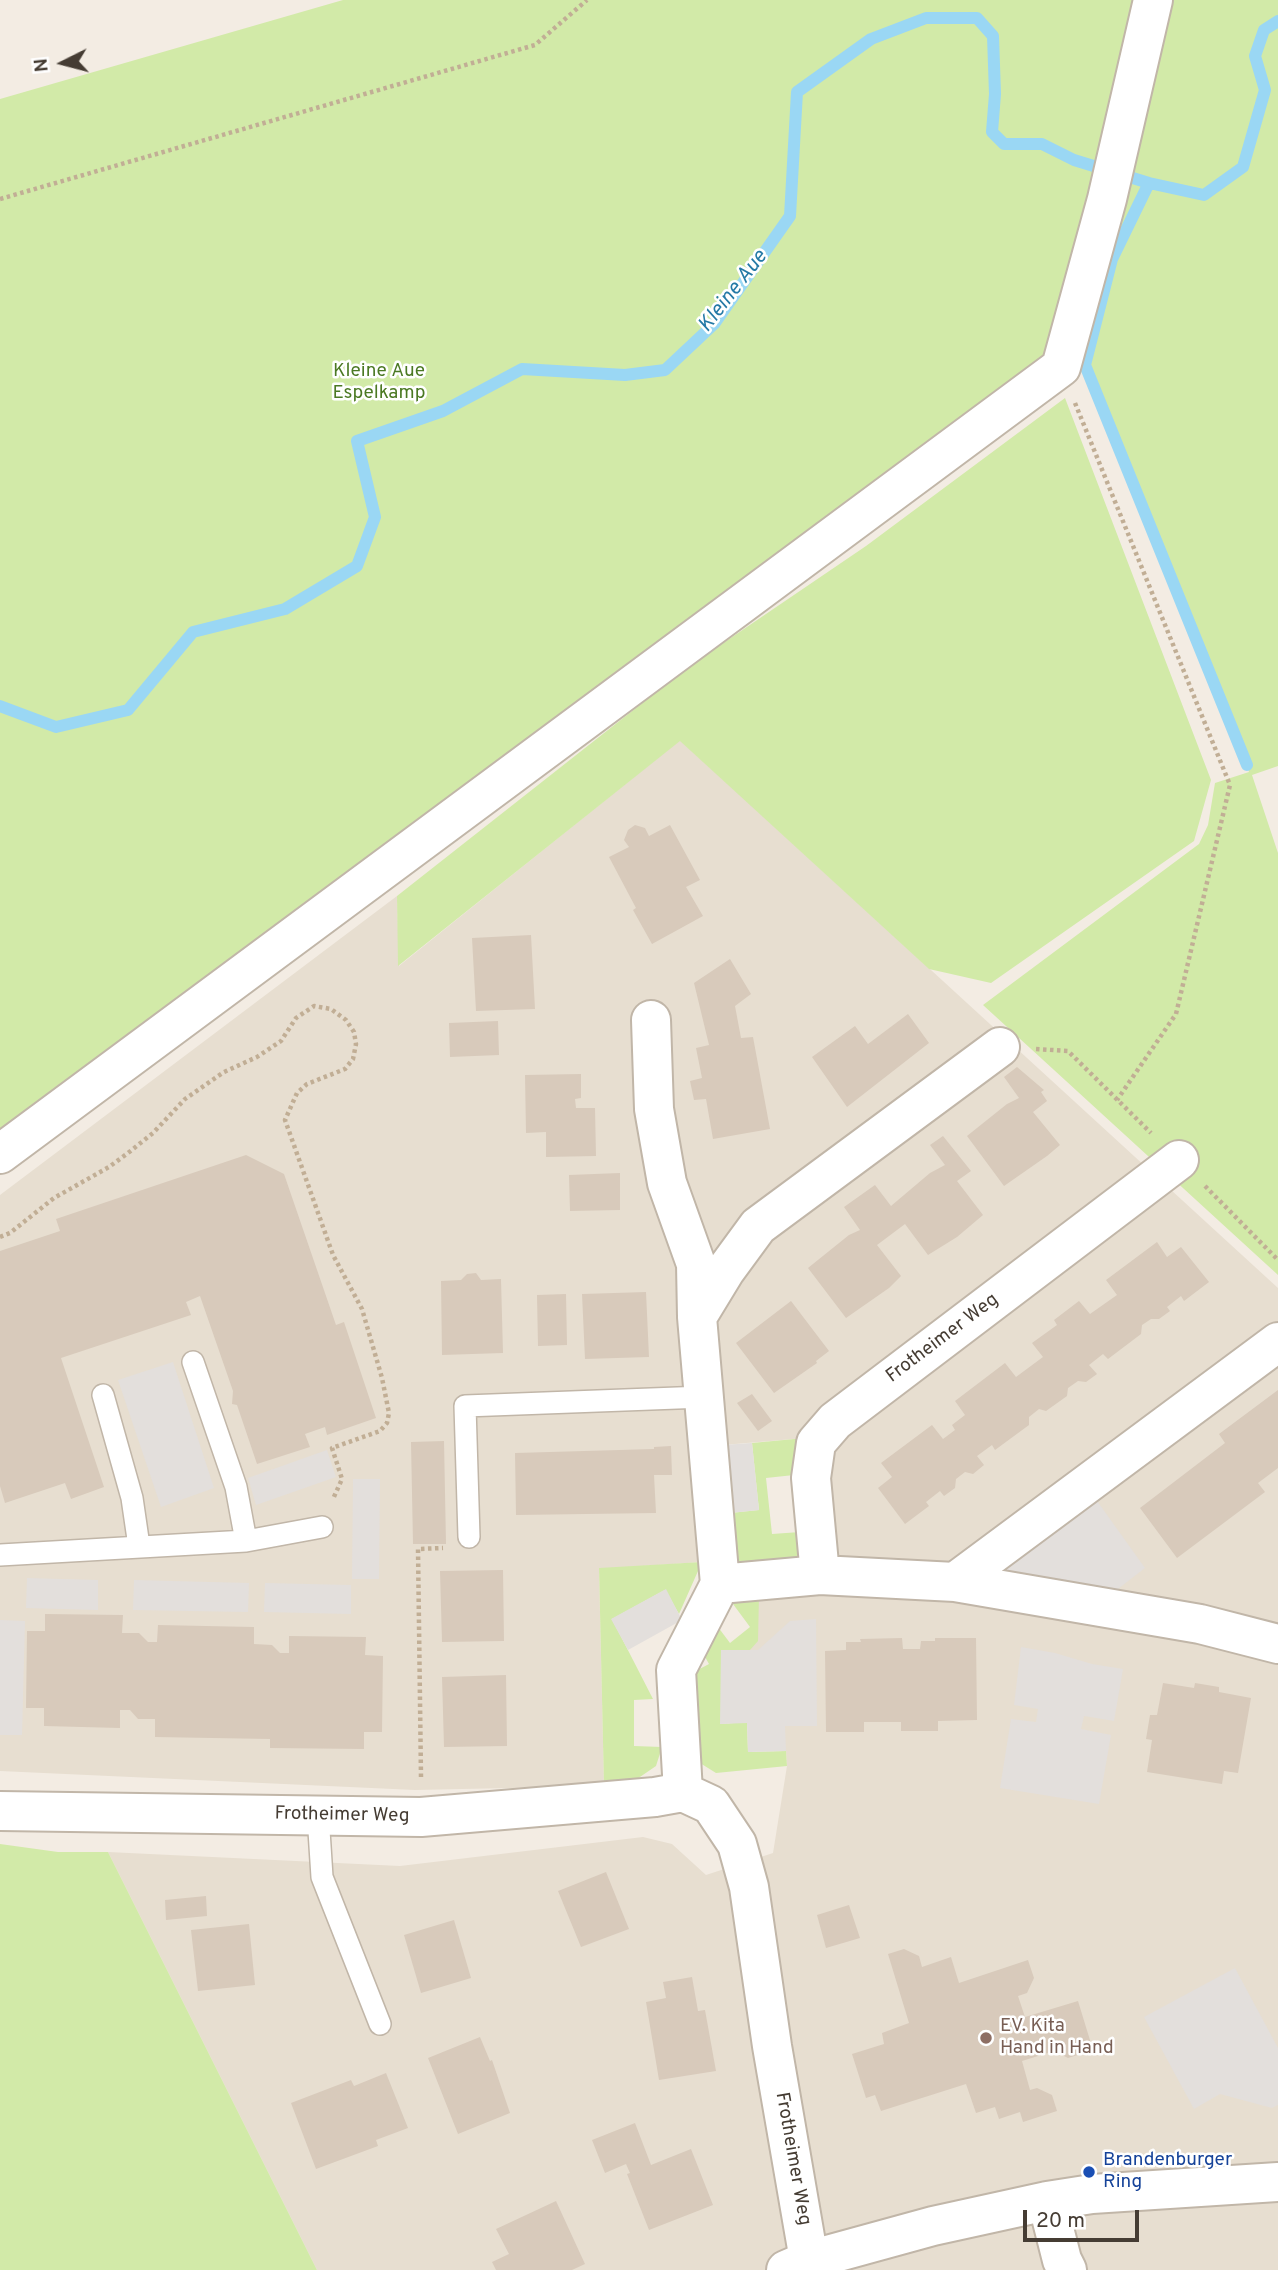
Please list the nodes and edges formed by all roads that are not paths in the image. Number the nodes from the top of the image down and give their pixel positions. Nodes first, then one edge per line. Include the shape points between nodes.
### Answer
1 (1153, 0) edge
2 (651, 1020) dead end
3 (1000, 1046) dead end
4 (0, 1154) edge
5 (1180, 1160) dead end
6 (697, 1317) junction
7 (1278, 1342) edge
8 (193, 1362) dead end
9 (103, 1395) dead end
10 (704, 1397) junction
11 (322, 1527) road end
12 (469, 1537) road end
13 (246, 1541) junction
14 (139, 1546) junction
15 (0, 1555) edge
16 (820, 1575) junction
17 (955, 1582) junction
18 (720, 1584) junction
19 (1278, 1644) edge
20 (683, 1793) junction
21 (0, 1811) edge
22 (318, 1815) junction
23 (380, 2024) dead end
24 (1278, 2182) edge
25 (1047, 2201) junction
26 (798, 2265) edge
27 (1067, 2270) edge

1 - 4 street via 1107,199 1061,367
2 - 6 street via 654,1109 667,1183 696,1264
3 - 6 street via 758,1226
5 - 16 street, Frotheimer Weg via 835,1420 816,1443 811,1478
6 - 10 street
7 - 17 street
8 - 13 lane via 236,1488
9 - 14 lane via 132,1498
10 - 12 lane via 465,1406
10 - 18 street
11 - 13 lane
13 - 14 lane
14 - 15 lane
16 - 17 street
16 - 18 street
17 - 19 street via 1200,1624
18 - 20 street via 676,1670
20 - 22 street, Frotheimer Weg via 421,1817
20 - 26 street, Frotheimer Weg via 711,1805 737,1844 750,1886
21 - 22 street, Frotheimer Weg
22 - 23 lane via 322,1877
24 - 25 street
25 - 26 street via 933,2226
25 - 27 street

